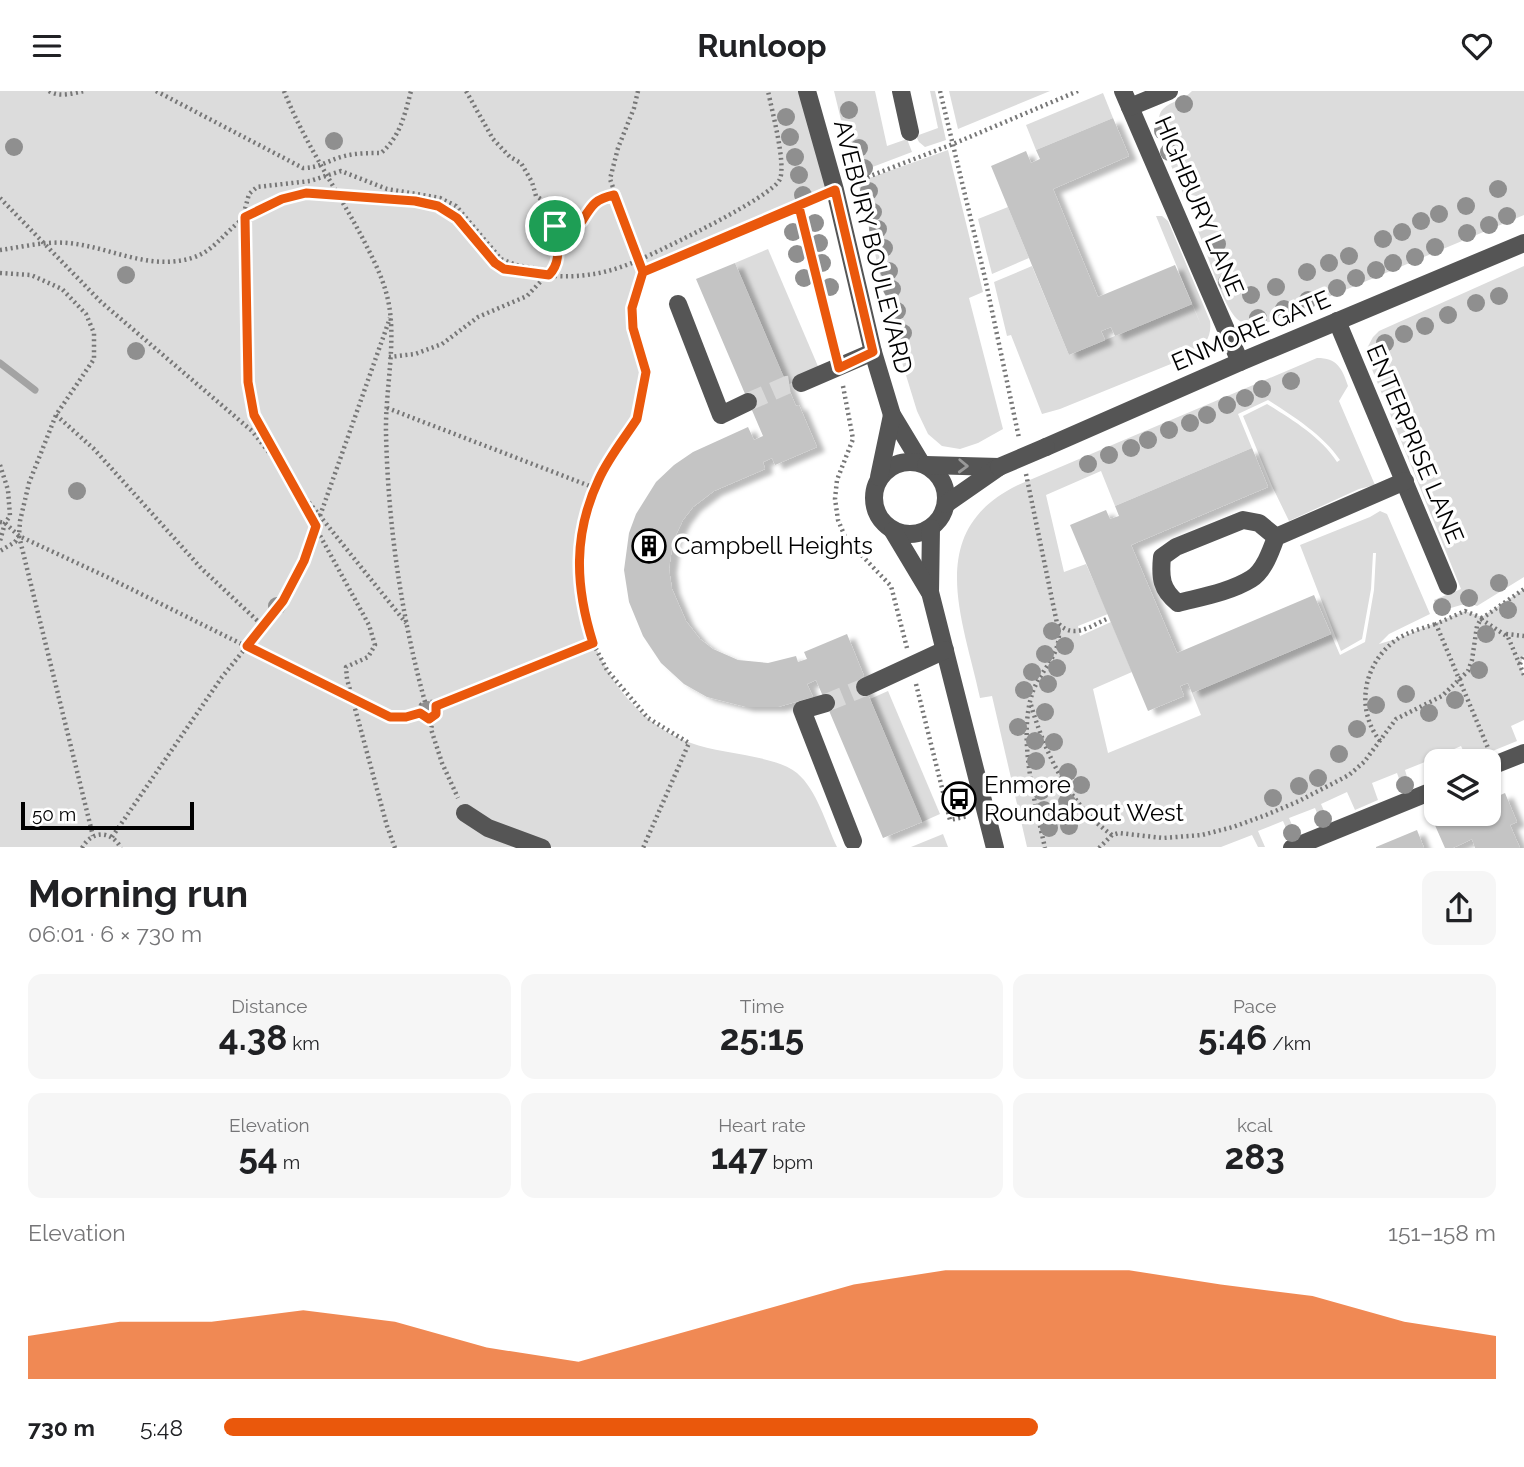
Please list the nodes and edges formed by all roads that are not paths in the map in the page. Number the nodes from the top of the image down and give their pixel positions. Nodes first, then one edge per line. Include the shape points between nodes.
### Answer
1 (807, 91) edge
2 (901, 91) edge
3 (1169, 91) edge
4 (1127, 99) edge
5 (910, 132) dead end
6 (1524, 243) edge
7 (678, 305) dead end
8 (1337, 321) junction
9 (873, 352) junction
10 (1240, 362) junction
11 (801, 383) tunnel mouth
12 (748, 402) tunnel mouth
13 (892, 415) junction
14 (924, 464) junction
15 (999, 467) junction
16 (880, 477) junction
17 (1405, 481) junction
18 (946, 504) junction
19 (931, 528) junction
20 (893, 531) junction
21 (1276, 537) junction
22 (1448, 586) dead end
23 (930, 592) junction
24 (945, 650) junction
25 (865, 687) tunnel mouth
26 (825, 703) tunnel mouth
27 (1522, 759) edge
28 (1501, 764) edge
29 (1424, 795) edge
30 (465, 813) road end
31 (853, 841) dead end
32 (1312, 844) edge
33 (991, 846) edge
34 (542, 848) edge
35 (1292, 848) edge

1 - 9 street, AVEBURY BOULEVARD
2 - 5 street
3 - 4 street, HIGHBURY LANE
4 - 10 street, HIGHBURY LANE
6 - 8 street, ENMORE GATE
7 - 12 street via 721,415
8 - 10 street, ENMORE GATE
8 - 17 street, ENTERPRISE LANE
9 - 11 street
9 - 13 street, AVEBURY BOULEVARD
10 - 15 street, ENMORE GATE, bridge
13 - 14 street, AVEBURY BOULEVARD
13 - 16 street, AVEBURY BOULEVARD
14 -> 15 street, ENMORE GATE
14 - 16 street via 898,463
14 - 18 street via 942,481
15 - 18 street, ENMORE GATE
16 - 20 street via 873,501 876,513
17 - 21 street
17 - 22 street, ENTERPRISE LANE
18 - 19 street
19 - 20 street via 913,535
19 - 23 street
20 - 23 street
21 - 21 street via 1259,523 1243,520 1161,557 1160,578 1178,603 1211,594 1252,578
23 - 24 street
24 - 25 street
24 - 33 street
26 - 31 street via 802,710
27 - 28 street
29 - 32 street
30 - 34 street via 488,828
32 - 35 street

